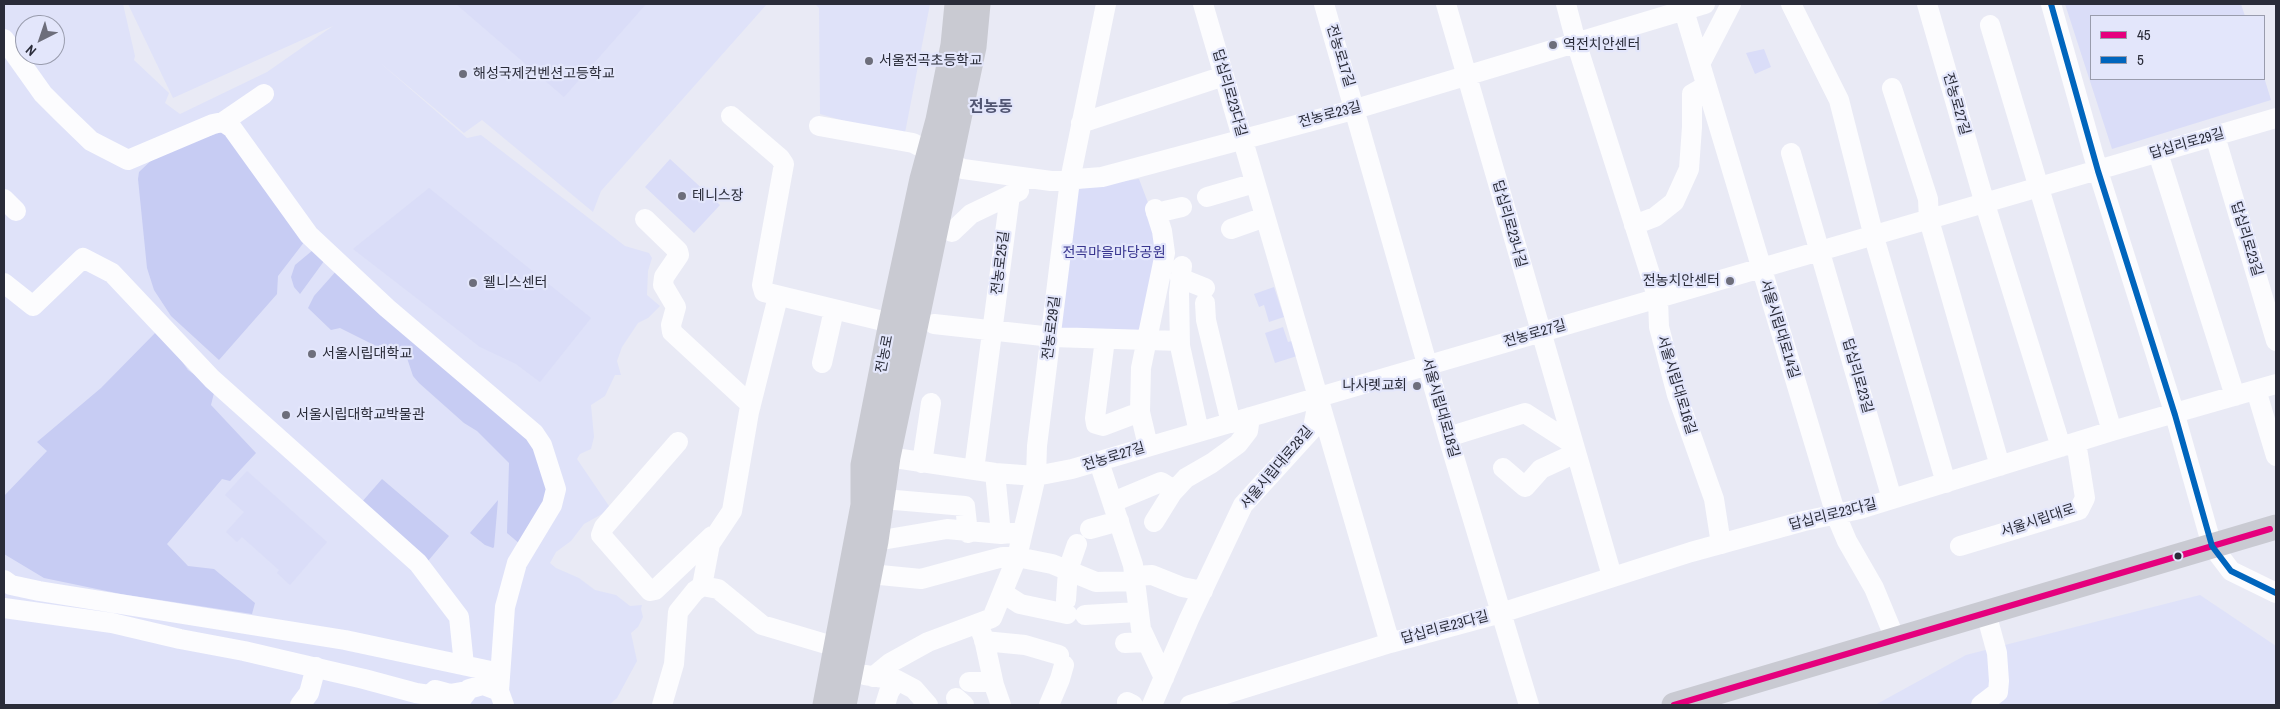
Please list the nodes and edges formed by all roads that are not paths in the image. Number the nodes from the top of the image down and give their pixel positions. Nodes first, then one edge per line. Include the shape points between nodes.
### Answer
1 (957, 4) edge
2 (978, 4) edge
3 (1106, 4) edge
4 (1203, 4) edge
5 (1324, 4) edge
6 (1446, 4) edge
7 (1566, 4) edge
8 (1705, 4) edge
9 (1731, 4) edge
10 (1791, 4) edge
11 (1927, 4) edge
12 (2051, 4) edge
13 (1683, 7) edge
14 (1990, 25) dead end
15 (4, 39) edge
16 (1576, 42) junction
17 (1700, 64) junction
18 (1467, 75) junction
19 (1224, 76) junction
20 (1706, 86) junction
21 (1892, 88) dead end
22 (264, 94) dead end
23 (1355, 109) junction
24 (731, 116) dead end
25 (223, 122) junction
26 (1081, 124) junction
27 (2275, 125) edge
28 (820, 126) dead end
29 (2215, 136) junction
30 (1242, 139) junction
31 (1791, 153) dead end
32 (2158, 153) junction
33 (940, 157) junction
34 (2098, 171) junction
35 (1031, 178) junction
36 (1070, 180) junction
37 (1255, 182) junction
38 (2038, 188) junction
39 (1010, 195) junction
40 (1207, 197) dead end
41 (1985, 204) junction
42 (1182, 207) dead end
43 (1265, 217) junction
44 (645, 219) dead end
45 (1929, 220) junction
46 (1634, 225) junction
47 (1231, 229) dead end
48 (952, 232) dead end
49 (1874, 237) junction
50 (1821, 252) junction
51 (1761, 270) junction
52 (4, 283) edge
53 (778, 297) junction
54 (1658, 299) junction
55 (834, 310) junction
56 (891, 323) junction
57 (925, 325) junction
58 (992, 330) junction
59 (1540, 332) junction
60 (1052, 337) junction
61 (1104, 340) junction
62 (1180, 340) junction
63 (1146, 341) junction
64 (2276, 341) edge
65 (822, 363) dead end
66 (1428, 365) junction
67 (2276, 384) edge
68 (2256, 390) junction
69 (2235, 396) junction
70 (1318, 398) junction
71 (931, 403) dead end
72 (751, 405) junction
73 (1140, 412) junction
74 (2175, 415) junction
75 (1250, 417) junction
76 (1230, 423) junction
77 (2112, 431) junction
78 (1199, 432) junction
79 (1448, 437) junction
80 (678, 442) dead end
81 (2068, 445) junction
82 (1148, 446) junction
83 (1575, 449) junction
84 (888, 456) junction
85 (2276, 456) edge
86 (1099, 462) junction
87 (922, 463) junction
88 (2000, 466) junction
89 (1503, 468) dead end
90 (974, 470) junction
91 (995, 473) junction
92 (1036, 476) junction
93 (1946, 483) junction
94 (1174, 490) junction
95 (883, 499) junction
96 (1892, 499) junction
97 (1113, 502) junction
98 (1836, 515) junction
99 (1119, 521) junction
100 (1154, 522) dead end
101 (2276, 527) edge
102 (720, 528) junction
103 (1090, 529) dead end
104 (968, 532) junction
105 (1024, 532) junction
106 (1001, 534) junction
107 (876, 541) junction
108 (1077, 544) dead end
109 (1721, 544) junction
110 (1960, 546) dead end
111 (2212, 546) junction
112 (1017, 557) junction
113 (1068, 570) junction
114 (870, 574) junction
115 (1612, 576) junction
116 (1136, 578) junction
117 (4, 580) edge
118 (702, 586) junction
119 (1203, 591) junction
120 (1003, 593) junction
121 (2276, 593) edge
122 (4, 608) edge
123 (1073, 610) junction
124 (1138, 612) junction
125 (1501, 613) junction
126 (1986, 613) junction
127 (981, 632) junction
128 (1896, 641) junction
129 (1146, 642) junction
130 (1125, 643) dead end
131 (1390, 643) junction
132 (836, 647) junction
133 (464, 665) junction
134 (316, 667) junction
135 (862, 675) junction
136 (364, 678) junction
137 (1164, 678) junction
138 (897, 680) junction
139 (969, 682) dead end
140 (481, 694) edge
141 (993, 696) edge
142 (1156, 704) edge
143 (300, 705) edge
144 (662, 705) edge
145 (825, 705) edge
146 (844, 705) edge
147 (885, 705) edge
148 (928, 705) edge
149 (1049, 705) edge
150 (1190, 705) edge
151 (1529, 705) edge
152 (1674, 705) edge
153 (1981, 705) edge

1 - 33 main road, 전농로 via 953,45 938,120
2 - 33 main road, 전농로 via 974,48
3 - 26 street, 전농로29길
4 - 19 street, 답십리로23다길
5 - 23 street, 전농로17길
6 - 18 street, 답십리로23나길
7 - 16 street, 서울시립대로16길
8 - 13 street, 전농로23길
9 - 17 street
10 - 49 street via 1839,100
11 - 41 street, 전농로27길
12 - 34 street
13 - 16 street, 전농로23길
13 - 17 street, 서울시립대로14길
14 - 38 street
15 - 25 street via 43,94 62,113 91,141 128,160
16 - 18 street, 전농로23길
16 - 46 street, 서울시립대로16길
17 - 20 street, 서울시립대로14길
18 - 23 street, 전농로23길
18 - 59 street, 답십리로23나길
19 - 26 street
19 - 30 street, 답십리로23다길
20 - 46 street via 1692,94 1690,169 1674,202 1655,217
20 - 51 street, 서울시립대로14길
21 - 45 street via 1928,199
22 - 25 street
23 - 30 street, 전농로23길
23 - 66 street, 서울시립대로18길
24 - 53 street via 784,164 762,286 764,292
25 - 140 street via 232,128 293,198 309,235 387,308 518,418 542,444 556,489 552,505 517,563
26 - 36 street, 전농로29길
27 - 29 street, 답십리로29길
28 - 33 street, 전농로23길 via 913,143
29 - 32 street, 답십리로29길
29 - 64 street, 답십리로23길
30 - 36 street, 전농로23길 via 1102,177
30 - 37 street, 답십리로23다길
31 - 50 street
32 - 34 street, 답십리로29길
32 - 69 street
33 - 35 street, 전농로23길 via 964,170
33 - 56 main road, 전농로
33 - 57 main road, 전농로
34 - 38 street, 전농로27길
34 - 74 street
35 - 36 street, 전농로23길
35 - 39 street via 1027,188
36 - 60 street, 전농로29길
37 - 40 street
37 - 43 street, 답십리로23다길
38 - 41 street, 전농로27길
38 - 77 street
39 - 48 street via 972,214
39 - 58 street, 전농로25길
41 - 45 street, 전농로27길
41 - 81 street
42 - 63 street via 1155,211 1164,238 1165,253
43 - 47 street
43 - 70 street, 답십리로23다길
44 - 72 street via 679,255 664,277 664,286 676,307 672,332
45 - 49 street, 전농로27길
45 - 88 street
46 - 54 street, 서울시립대로16길
49 - 50 street, 전농로27길
49 - 93 street
50 - 51 street, 전농로27길
50 - 96 street, 답십리로23길
51 - 54 street, 전농로27길
51 - 98 street, 서울시립대로14길
52 - 133 street via 33,306 83,258 112,273 212,379 418,563 459,617
53 - 55 street
53 - 72 street
54 - 59 street, 전농로27길
54 - 109 street, 서울시립대로16길 via 1659,326 1677,395 1714,499
55 - 56 street
55 - 65 street
56 - 57 main road
56 - 132 main road, 전농로 via 863,465 863,504
57 - 58 street
57 - 84 main road, 전농로
58 - 60 street
58 - 90 street
59 - 66 street, 전농로27길
59 - 83 street, 답십리로23나길
60 - 61 street
60 - 92 street, 전농로29길 via 1039,426
61 - 63 street
61 - 73 street via 1096,424 1103,426
62 - 63 street
62 - 76 street via 1181,272 1205,296 1206,320
62 - 78 street
63 - 73 street via 1141,368
66 - 70 street, 전농로27길
66 - 79 street, 서울시립대로18길
67 - 68 street, 답십리로23다길
68 - 69 street, 답십리로23다길
68 - 85 street
69 - 74 street, 답십리로23다길
70 - 75 street, 전농로27길
70 - 119 street, 서울시립대로28길 via 1313,428 1243,505
70 - 131 street, 답십리로23다길
71 - 87 street
72 - 102 street via 732,511
73 - 82 street
74 - 77 street, 답십리로23다길
74 - 111 street
75 - 76 street, 전농로27길
75 - 94 street via 1248,431 1238,444 1192,473
76 - 78 street, 전농로27길
77 - 81 street, 답십리로23다길
78 - 82 street, 전농로27길
79 - 83 street via 1525,413
79 - 125 street, 서울시립대로18길
80 - 102 street via 604,527 601,535 650,591
81 - 88 street, 답십리로23다길
81 - 110 street, 서울시립대로 via 2085,498 2079,510
82 - 86 street, 전농로27길
83 - 89 street via 1541,469 1525,487
83 - 115 street, 답십리로23나길
84 - 87 street, 전농로27길
84 - 95 main road, 전농로
86 - 92 street, 전농로27길
86 - 97 street
87 - 90 street, 전농로27길
88 - 93 street, 답십리로23다길
90 - 91 street, 전농로27길
91 - 92 street, 전농로27길
91 - 106 street
92 - 105 street, 전농로29길
93 - 96 street, 답십리로23다길
94 - 97 street via 1163,482
94 - 100 street
95 - 104 street via 965,506
95 - 107 main road, 전농로
96 - 98 street, 답십리로23다길
97 - 99 street
98 - 109 street, 답십리로23다길
98 - 128 street, 서울시립대로14길 via 1874,588
99 - 103 street
99 - 116 street
101 - 111 main road
102 - 118 street via 708,553
104 - 106 street
104 - 107 street via 947,529
105 - 106 street
105 - 112 street, 전농로29길
107 - 114 main road, 전농로
108 - 113 street
109 - 115 street, 답십리로23다길
111 - 121 street via 2231,571
111 - 126 main road
112 - 113 street
112 - 114 street via 921,579
112 - 120 street, 전농로29길
113 - 116 street via 1096,582
113 - 123 street
114 - 135 main road, 전농로
115 - 125 street, 답십리로23다길
116 - 119 street via 1152,575
116 - 124 street
117 - 133 street via 39,592 248,633 345,640
118 - 132 street via 718,589 762,625
118 - 144 street via 678,612 674,664
119 - 137 street, 서울시립대로28길
120 - 123 street via 1020,604
120 - 127 street, 전농로29길 via 994,616
122 - 134 street via 112,622 180,640
123 - 124 street
124 - 129 street
125 - 131 street, 답십리로23다길
125 - 151 street, 서울시립대로18길
126 - 128 main road
126 - 153 street via 1997,653 1999,682 1998,692
127 - 135 street, 전농로29길 via 923,644
127 - 141 street
127 - 149 street via 1061,660 1060,679
128 - 152 main road
129 - 130 street
129 - 137 street
131 - 150 street, 답십리로23다길
132 - 145 main road, 전농로
133 - 140 street
134 - 136 street
134 - 143 street via 310,693
135 - 138 street
135 - 146 main road, 전농로
136 - 140 street via 392,679 450,694
136 - 140 street via 416,694
137 - 142 street, 서울시립대로28길
138 - 147 street
138 - 148 street via 914,689
139 - 141 street

